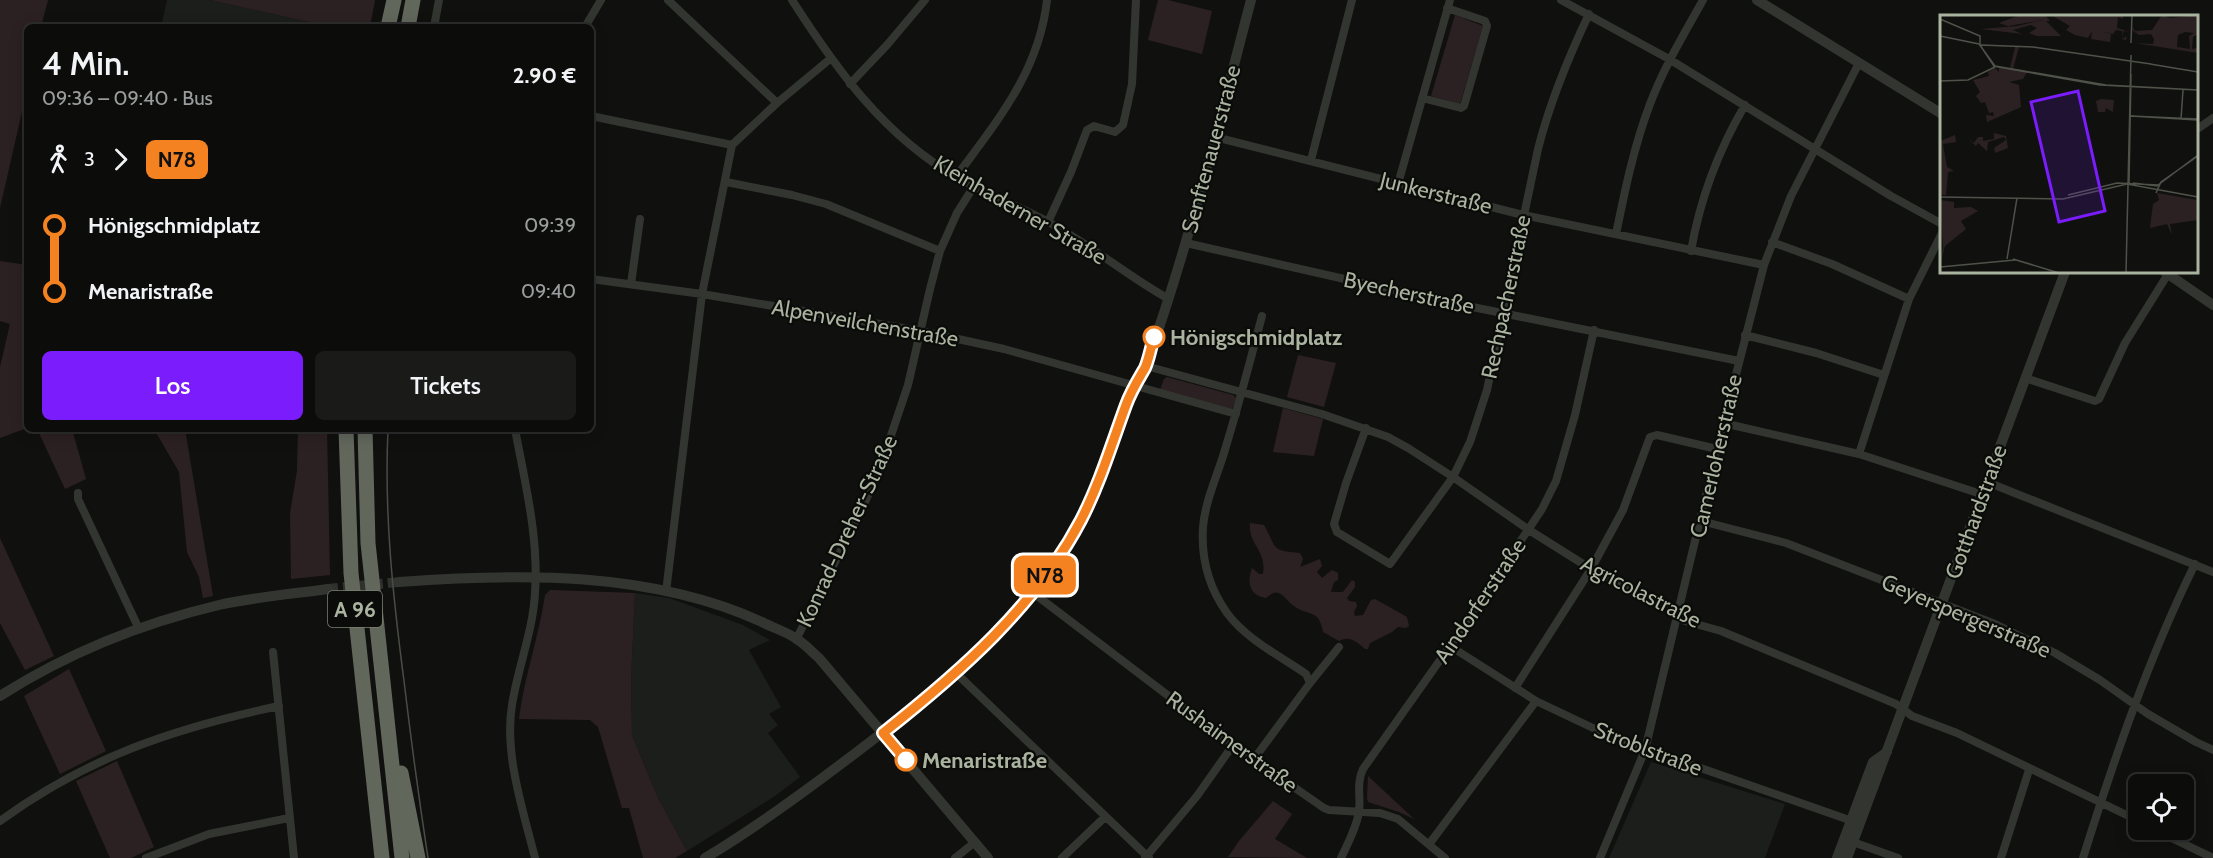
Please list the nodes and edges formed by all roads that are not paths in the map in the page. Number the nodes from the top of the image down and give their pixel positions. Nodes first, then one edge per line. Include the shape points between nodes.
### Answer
1 (394, 0) edge
2 (414, 0) edge
3 (439, 0) edge
4 (601, 0) edge
5 (668, 0) edge
6 (792, 0) edge
7 (925, 0) edge
8 (1047, 0) edge
9 (1136, 0) edge
10 (1251, 0) edge
11 (1352, 0) edge
12 (1561, 0) edge
13 (1703, 0) edge
14 (1757, 0) edge
15 (1448, 4) edge
16 (1589, 14) junction
17 (389, 24) edge
18 (409, 24) edge
19 (435, 24) edge
20 (587, 24) edge
21 (830, 59) junction
22 (1670, 59) junction
23 (1859, 63) junction
24 (850, 84) junction
25 (1422, 98) junction
26 (777, 103) junction
27 (1745, 105) junction
28 (1940, 113) edge
29 (594, 117) edge
30 (2213, 118) edge
31 (2198, 129) edge
32 (1215, 137) junction
33 (732, 145) junction
34 (1814, 148) junction
35 (1311, 160) junction
36 (956, 177) junction
37 (726, 182) junction
38 (1398, 184) junction
39 (974, 186) junction
40 (1523, 216) junction
41 (640, 219) dead end
42 (1048, 222) junction
43 (1940, 223) edge
44 (1616, 234) junction
45 (1940, 235) edge
46 (1772, 242) junction
47 (1186, 243) junction
48 (1691, 251) junction
49 (940, 252) junction
50 (1764, 265) junction
51 (2065, 273) edge
52 (2167, 273) edge
53 (594, 279) edge
54 (631, 284) junction
55 (702, 294) junction
56 (1167, 297) junction
57 (1909, 299) junction
58 (2213, 305) edge
59 (1504, 313) junction
60 (1262, 316) dead end
61 (1594, 330) junction
62 (921, 331) junction
63 (1745, 335) junction
64 (1739, 361) junction
65 (1146, 366) junction
66 (1884, 375) junction
67 (2025, 378) junction
68 (1134, 386) junction
69 (1243, 391) junction
70 (1236, 414) junction
71 (1724, 423) junction
72 (1366, 428) junction
73 (346, 432) edge
74 (365, 432) edge
75 (516, 432) edge
76 (1717, 449) junction
77 (1859, 454) junction
78 (1453, 477) junction
79 (1987, 482) junction
80 (78, 493) dead end
81 (1981, 494) junction
82 (1701, 521) junction
83 (1529, 530) junction
84 (2195, 564) junction
85 (1591, 569) junction
86 (2213, 572) edge
87 (535, 578) junction
88 (399, 582) tunnel mouth
89 (328, 590) tunnel mouth
90 (666, 592) junction
91 (1032, 592) junction
92 (1943, 603) junction
93 (1679, 616) junction
94 (139, 629) junction
95 (797, 639) junction
96 (1450, 646) junction
97 (1339, 647) dead end
98 (273, 652) dead end
99 (956, 673) junction
100 (1310, 683) junction
101 (1515, 688) junction
102 (0, 696) edge
103 (385, 699) junction
104 (1536, 701) junction
105 (2136, 705) junction
106 (279, 706) junction
107 (1903, 709) junction
108 (883, 733) junction
109 (1233, 745) junction
110 (1646, 750) junction
111 (2213, 750) edge
112 (1254, 759) junction
113 (2029, 770) junction
114 (2100, 803) junction
115 (1359, 811) junction
116 (1105, 817) junction
117 (2128, 817) edge
118 (289, 818) junction
119 (0, 821) edge
120 (1855, 822) junction
121 (1848, 840) junction
122 (2176, 840) edge
123 (975, 842) junction
124 (1430, 843) junction
125 (713, 856) edge
126 (1147, 857) edge
127 (146, 858) edge
128 (294, 858) edge
129 (382, 858) edge
130 (402, 858) edge
131 (418, 858) edge
132 (535, 858) edge
133 (955, 858) edge
134 (988, 858) edge
135 (1062, 858) edge
136 (1341, 858) edge
137 (1445, 858) edge
138 (1600, 858) edge
139 (1837, 858) edge
140 (1847, 858) edge
141 (1898, 858) edge
142 (2001, 858) edge
143 (2083, 858) edge
144 (2213, 858) edge

1 - 17 highway
2 - 18 highway
3 - 19 street
4 - 20 street
5 - 26 street
6 - 21 street, Kleinhaderner Straße
7 - 24 street
8 - 36 street via 1037,44 1018,91
9 - 42 street via 1131,84 1123,125 1115,132 1094,126 1087,130
10 - 32 street, Senftenauerstraße
11 - 35 street
12 - 16 street
13 - 22 street
14 - 23 street
15 - 25 street
15 - 25 street via 1485,21 1486,26 1464,106
16 - 22 street
16 - 40 street, Rechpacherstraße via 1546,117
21 - 24 street, Kleinhaderner Straße
21 - 26 street
22 - 27 street
22 - 44 street via 1639,136
23 - 28 street
23 - 34 street, Camerloherstraße
24 - 36 street, Kleinhaderner Straße via 915,149
25 - 38 street
26 - 33 street
27 - 34 street
27 - 48 street via 1710,177
29 - 33 street
30 - 31 street
32 - 35 street, Junkerstraße
32 - 47 street, Senftenauerstraße
33 - 37 street
34 - 43 street
34 - 46 street, Camerloherstraße
35 - 38 street, Junkerstraße
36 - 39 street, Kleinhaderner Straße
37 - 49 street via 826,204
37 - 55 street
38 - 40 street, Junkerstraße
39 - 42 street, Kleinhaderner Straße
39 - 49 street, Konrad-Dreher-Straße
40 - 44 street, Junkerstraße
40 - 59 street, Rechpacherstraße
41 - 54 street
42 - 56 street, Kleinhaderner Straße
44 - 48 street, Junkerstraße
45 - 57 street
46 - 50 street, Camerloherstraße
46 - 57 street
47 - 56 street, Senftenauerstraße
47 - 59 street, Byecherstraße
48 - 50 street, Junkerstraße
49 - 62 street, Konrad-Dreher-Straße
50 - 63 street, Camerloherstraße
51 - 67 street, Gotthardstraße
52 - 58 street
52 - 67 street via 2125,343 2098,399
53 - 54 street, Alpenveilchenstraße
54 - 55 street, Alpenveilchenstraße
55 - 62 street, Alpenveilchenstraße
55 - 90 street
56 - 65 street
57 - 66 street
59 - 61 street, Byecherstraße
59 - 78 street, Rechpacherstraße via 1487,390 1470,442
60 - 69 street
61 - 64 street, Byecherstraße
61 - 83 street, Aindorferstraße via 1556,481
62 - 68 street, Alpenveilchenstraße via 1004,349
62 - 95 street, Konrad-Dreher-Straße via 908,385 880,468
63 - 64 street, Camerloherstraße
63 - 66 street
64 - 71 street, Camerloherstraße
65 - 68 street
65 - 69 street, Agricolastraße
66 - 77 street
67 - 79 street, Gotthardstraße
68 - 70 street
68 - 91 street via 1081,521
69 - 70 street
69 - 72 street, Agricolastraße
70 - 100 street via 1203,526 1206,571 1228,615 1244,631 1306,674
71 - 76 street, Camerloherstraße
71 - 77 street
72 - 78 street, Agricolastraße via 1408,448
72 - 78 street, Rechpacherstraße via 1334,524 1337,532 1390,564
73 - 129 highway, A 96 via 351,573
74 - 103 highway, A 96 via 368,543
75 - 87 street via 531,522
76 - 82 street, Camerloherstraße
76 - 85 street via 1657,435 1650,437 1623,510
77 - 81 street
78 - 83 street, Agricolastraße
79 - 81 street, Gotthardstraße
79 - 84 street
80 - 94 street
81 - 92 street, Gotthardstraße
82 - 92 street, Geyerspergerstraße via 1786,543
82 - 93 street, Camerloherstraße
83 - 85 street, Agricolastraße
83 - 96 street, Aindorferstraße
84 - 86 street
84 - 105 street
85 - 93 street, Agricolastraße
85 - 101 street
87 - 88 street
87 - 90 street
87 - 132 street via 532,621 509,736
89 - 94 street via 220,605
90 - 95 street via 735,610
91 - 99 street
91 - 109 street, Rushaimerstraße
92 - 105 street, Geyerspergerstraße via 2048,650
92 - 107 street, Gotthardstraße
93 - 107 street, Agricolastraße
93 - 110 street, Camerloherstraße
94 - 102 street via 45,670
95 - 108 street via 819,658
96 - 101 street, Stroblstraße
96 - 115 street, Aindorferstraße via 1363,769 1359,777
97 - 100 street
98 - 106 street
99 - 108 street
99 - 116 street
100 - 112 street
101 - 104 street, Stroblstraße
103 - 130 highway, A 96
103 - 131 highway
104 - 110 street, Stroblstraße
104 - 124 street
105 - 111 street, Geyerspergerstraße
105 - 114 street
106 - 118 street
106 - 119 street via 169,733 101,760 45,790
107 - 113 street, Agricolastraße
107 - 120 street, Gotthardstraße
108 - 123 street
108 - 125 street
109 - 112 street, Rushaimerstraße
109 - 126 street
110 - 120 street, Stroblstraße
110 - 138 street, Camerloherstraße
112 - 115 street, Rushaimerstraße via 1324,808
113 - 114 street, Agricolastraße
113 - 142 street
114 - 117 street, Agricolastraße
114 - 143 street
115 - 124 street, Rushaimerstraße via 1398,819
115 - 136 street, Aindorferstraße
116 - 126 street
116 - 135 street
118 - 127 street via 209,834
118 - 128 street
120 - 121 street, Gotthardstraße
121 - 139 street, Gotthardstraße
121 - 140 street, Gotthardstraße
121 - 141 street
122 - 144 street
123 - 133 street
123 - 134 street
124 - 137 street, Rushaimerstraße

